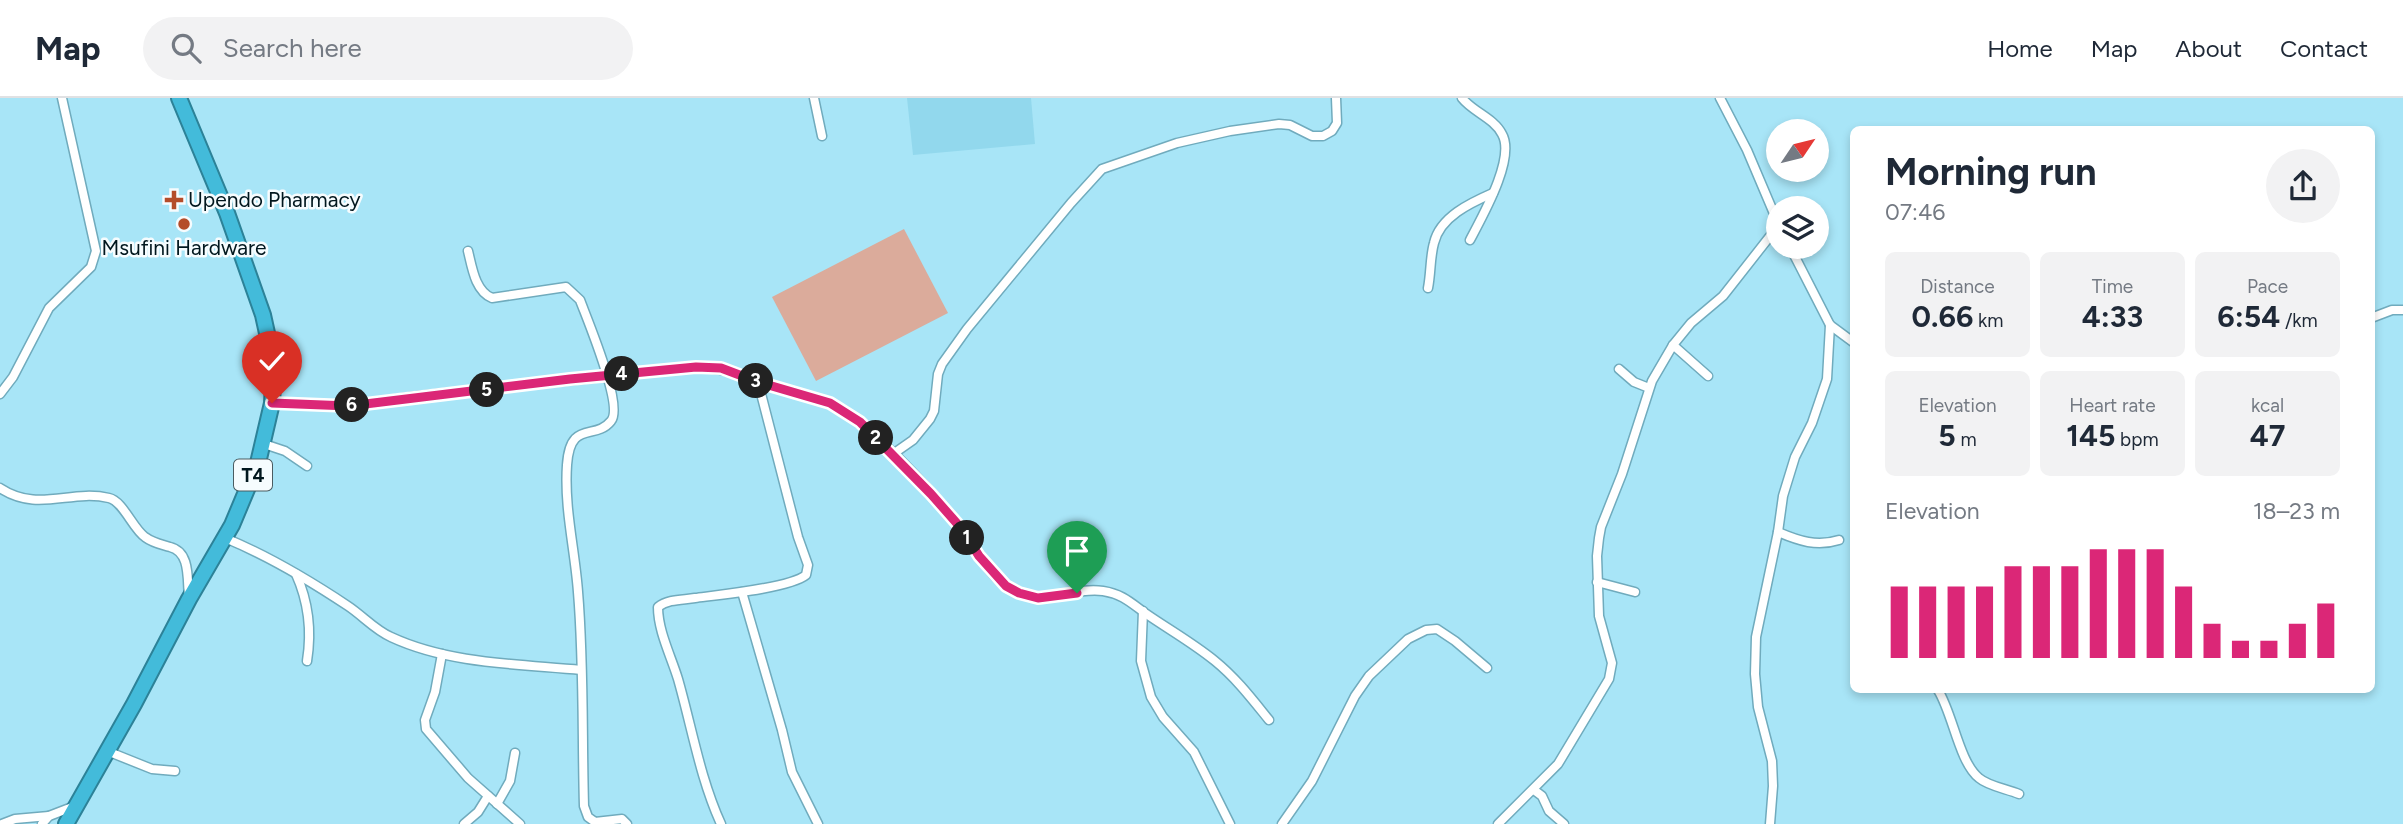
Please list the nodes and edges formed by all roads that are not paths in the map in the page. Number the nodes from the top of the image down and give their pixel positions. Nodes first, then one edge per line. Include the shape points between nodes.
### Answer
1 (62, 98) edge
2 (179, 98) edge
3 (814, 98) edge
4 (1336, 98) edge
5 (1462, 98) edge
6 (1720, 98) edge
7 (822, 136) dead end
8 (1493, 193) junction
9 (1766, 196) edge
10 (1470, 240) dead end
11 (1766, 240) edge
12 (468, 251) dead end
13 (1796, 259) edge
14 (1428, 288) dead end
15 (2403, 310) edge
16 (2375, 316) edge
17 (1830, 325) junction
18 (1850, 340) edge
19 (1673, 345) junction
20 (1619, 369) dead end
21 (608, 376) junction
22 (1708, 376) dead end
23 (758, 382) junction
24 (1649, 388) junction
25 (0, 394) edge
26 (272, 403) junction
27 (264, 444) junction
28 (893, 454) junction
29 (307, 466) dead end
30 (0, 488) edge
31 (1779, 532) junction
32 (225, 538) junction
33 (1839, 540) dead end
34 (296, 574) junction
35 (1597, 582) junction
36 (742, 592) junction
37 (1634, 592) dead end
38 (189, 600) junction
39 (1143, 611) junction
40 (442, 654) junction
41 (307, 662) dead end
42 (1487, 668) dead end
43 (581, 670) junction
44 (1940, 693) edge
45 (1269, 720) dead end
46 (107, 751) junction
47 (515, 753) dead end
48 (175, 771) dead end
49 (1534, 790) junction
50 (2020, 794) dead end
51 (488, 796) junction
52 (497, 804) junction
53 (76, 806) junction
54 (49, 816) junction
55 (593, 823) edge
56 (2, 824) edge
57 (42, 824) edge
58 (66, 824) edge
59 (464, 824) edge
60 (520, 824) edge
61 (627, 824) edge
62 (721, 824) edge
63 (818, 824) edge
64 (1230, 824) edge
65 (1282, 824) edge
66 (1498, 824) edge
67 (1564, 824) edge
68 (1770, 824) edge

1 - 25 street via 96,251 91,267 50,308
2 - 26 highway, T4 via 263,316 274,365
3 - 7 street
4 - 28 street via 1337,123 1323,136 1279,124 1230,131 1177,143 1102,169 967,329 942,364 930,419 913,440
5 - 8 street via 1496,125 1506,143
6 - 9 street
8 - 10 street
8 - 14 street via 1459,211 1437,233
11 - 19 street via 1723,296
12 - 21 street via 486,296 572,290 580,300
13 - 17 street
15 - 16 street
17 - 18 street
17 - 31 street via 1827,379 1783,496
19 - 22 street
19 - 24 street
20 - 24 street
21 - 23 street via 721,368
21 - 26 street via 349,406
21 - 43 street via 611,422 573,440 566,464
23 - 28 street via 830,403 860,422
23 - 36 street via 808,570 802,579
24 - 35 street via 1601,527
26 - 27 highway, T4
27 - 29 street
27 - 32 highway, T4 via 245,499
28 - 39 street via 961,528 1006,586 1038,598 1101,591 1123,596
30 - 38 street via 39,502 77,496 110,498 143,536 181,552
31 - 33 street via 1818,544
31 - 68 street via 1756,638 1758,707 1772,761
32 - 34 street
32 - 38 highway, T4
34 - 40 street via 390,637
34 - 41 street via 308,606
35 - 37 street
35 - 49 street via 1599,616 1612,663 1609,679 1558,764
36 - 62 street via 658,607 709,798
36 - 63 street via 792,772
38 - 46 highway, T4
39 - 45 street via 1217,663
39 - 64 street via 1141,661 1151,697 1194,752
40 - 43 street
40 - 51 street via 426,729
42 - 65 street via 1437,629 1408,639 1355,696 1312,781
43 - 55 street via 584,806
44 - 50 street via 1967,766 1980,780
46 - 48 street via 152,769
46 - 53 highway, T4
47 - 52 street via 510,781
49 - 66 street
49 - 67 street
51 - 52 street
51 - 59 street
52 - 60 street
53 - 54 street
53 - 58 highway, T4
54 - 56 street
54 - 57 street
55 - 61 street via 622,819

